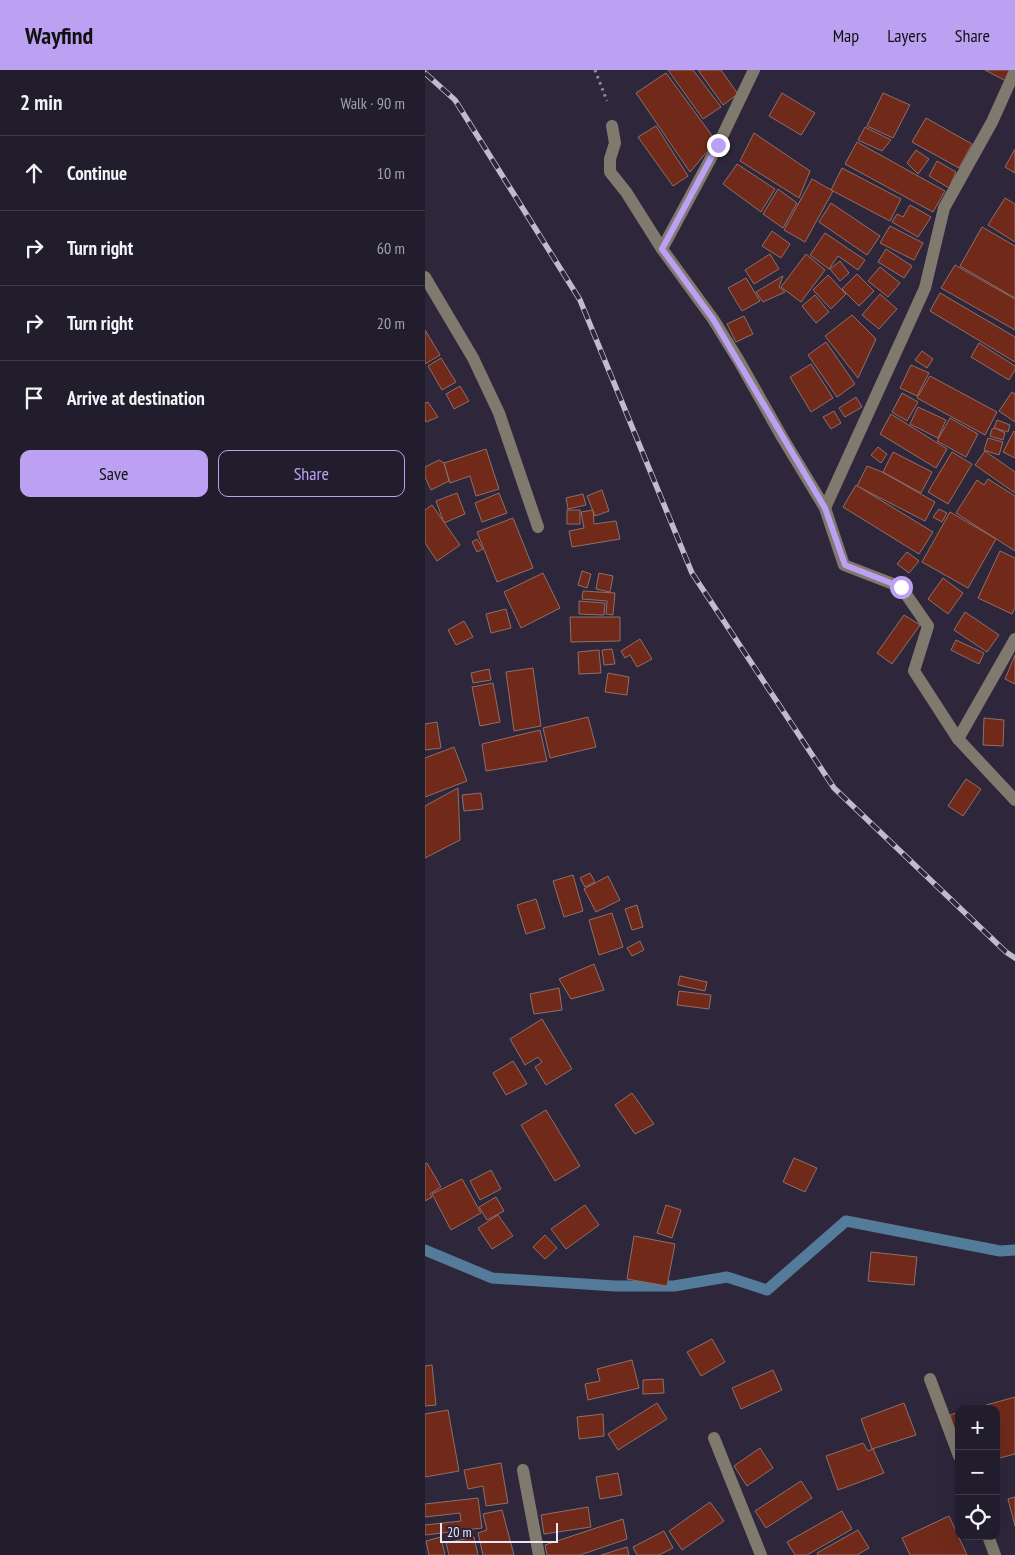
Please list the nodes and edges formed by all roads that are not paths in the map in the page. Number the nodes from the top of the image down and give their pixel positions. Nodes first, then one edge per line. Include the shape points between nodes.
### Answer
1 (754, 70) edge
2 (1015, 71) edge
3 (612, 126) road end
4 (662, 249) junction
5 (425, 276) edge
6 (825, 508) junction
7 (538, 526) dead end
8 (1015, 639) edge
9 (957, 739) junction
10 (1015, 800) edge
11 (930, 1379) dead end
12 (715, 1438) dead end
13 (957, 1450) edge
14 (523, 1470) dead end
15 (989, 1540) edge
16 (539, 1555) edge
17 (761, 1555) edge
18 (995, 1555) edge

1 - 4 street
2 - 6 street via 993,122 945,208 925,288
3 - 4 street via 615,142 610,172
4 - 6 street via 718,327
5 - 7 street via 473,358 499,413
6 - 9 street via 845,565 901,587 928,626 914,671
8 - 9 street
9 - 10 street
11 - 13 street
12 - 17 street
14 - 16 street
15 - 18 street

